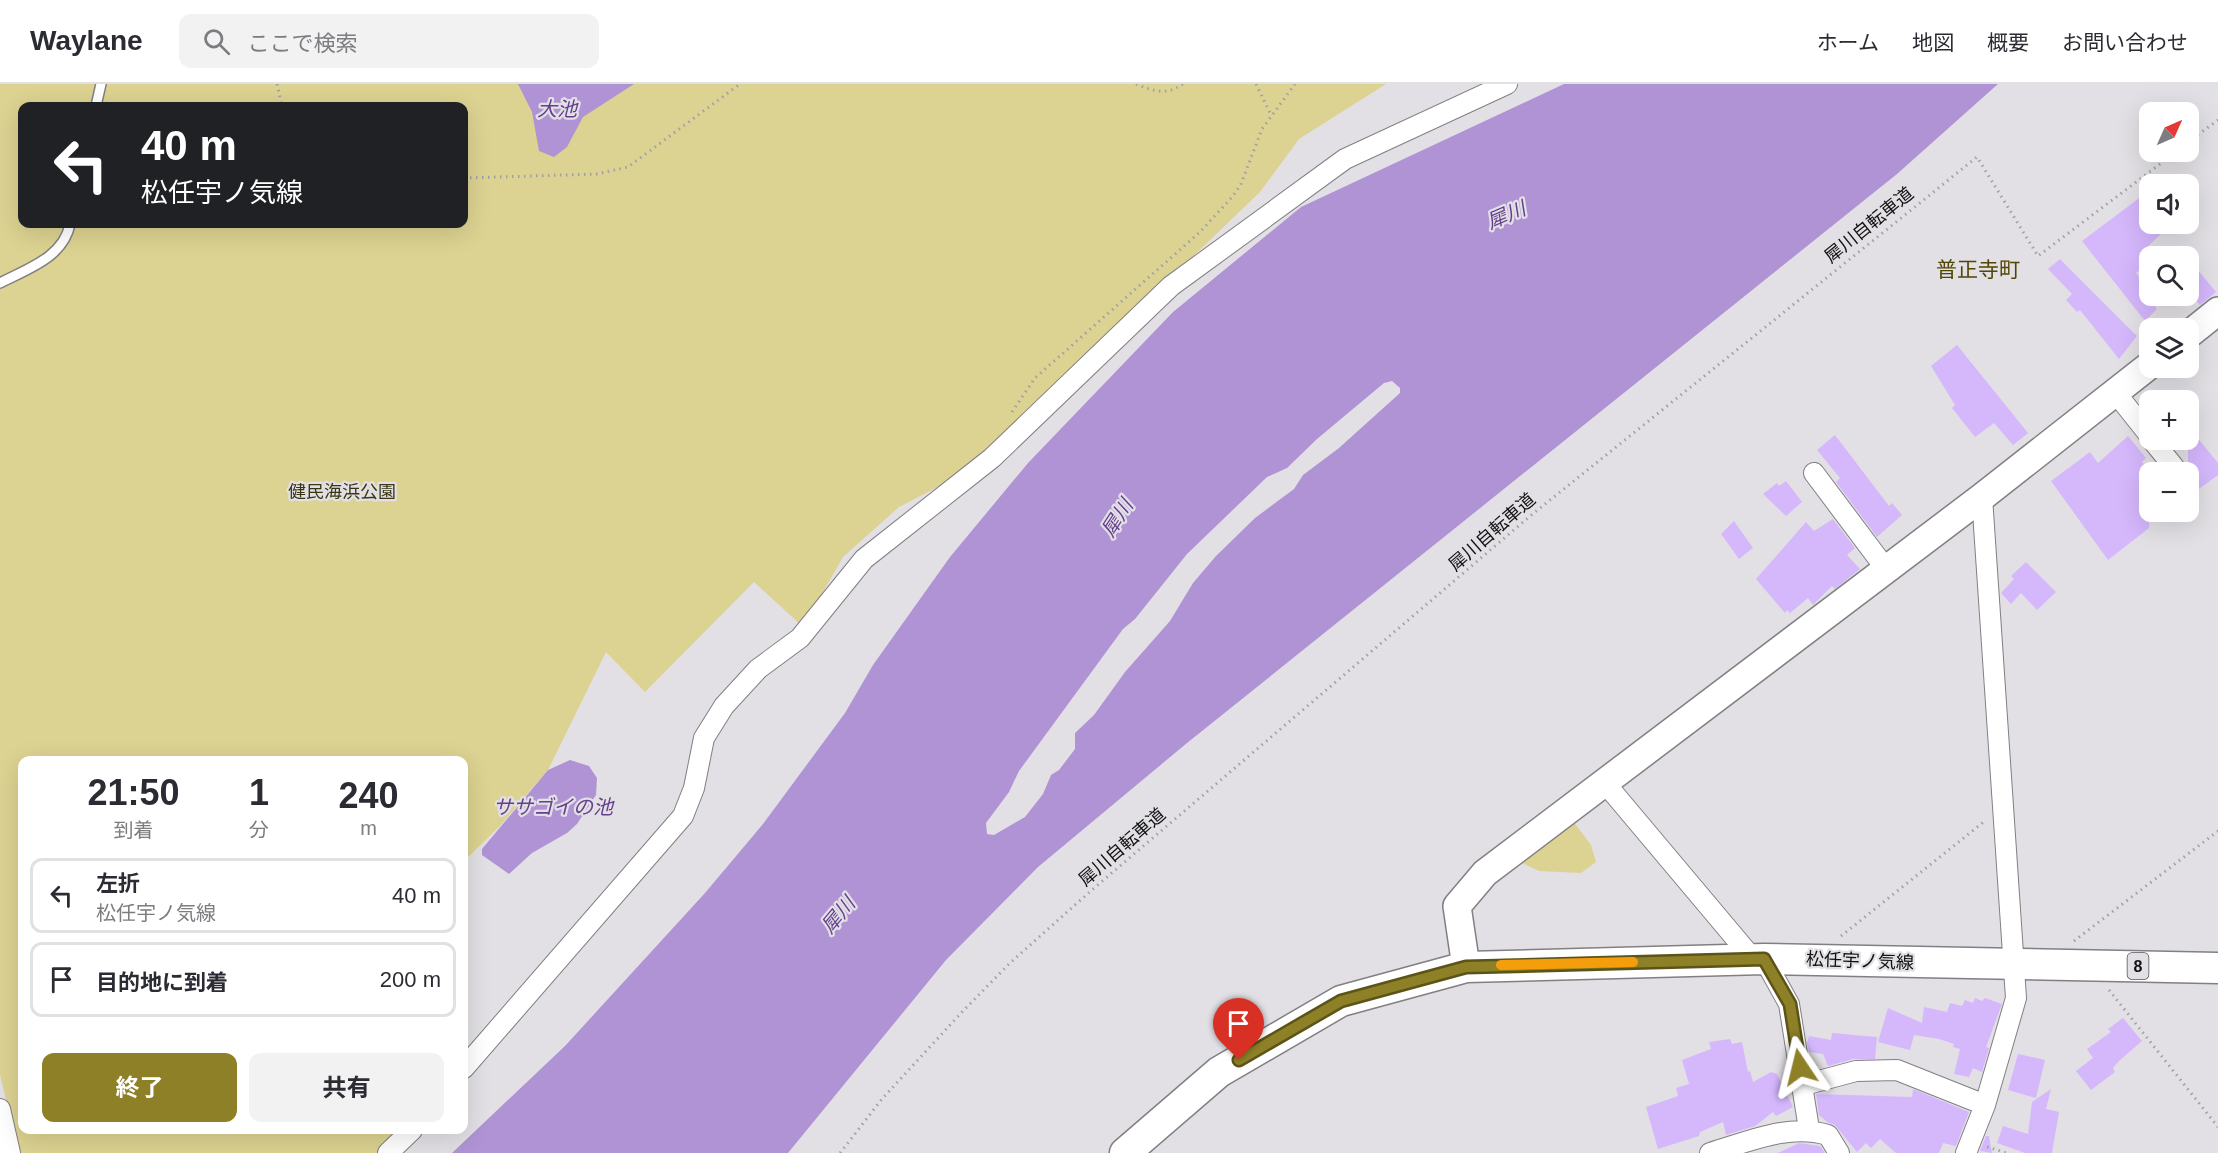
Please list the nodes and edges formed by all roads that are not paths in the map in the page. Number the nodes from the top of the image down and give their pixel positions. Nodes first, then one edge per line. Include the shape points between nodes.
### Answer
1 (101, 84) edge
2 (1507, 84) edge
3 (97, 102) edge
4 (70, 228) edge
5 (0, 283) edge
6 (2218, 312) edge
7 (2199, 327) edge
8 (2139, 373) edge
9 (2115, 392) junction
10 (2139, 423) edge
11 (2161, 450) edge
12 (2170, 462) edge
13 (1814, 473) dead end
14 (1982, 497) junction
15 (1886, 569) junction
16 (1605, 783) junction
17 (1758, 959) junction
18 (2015, 965) junction
19 (1466, 967) junction
20 (2218, 968) edge
21 (468, 1063) edge
22 (1804, 1085) junction
23 (1985, 1105) junction
24 (0, 1109) edge
25 (1809, 1130) junction
26 (408, 1134) edge
27 (10, 1153) edge
28 (388, 1153) edge
29 (1125, 1153) edge
30 (1710, 1153) edge
31 (1839, 1153) edge
32 (1966, 1153) edge

1 - 3 lane
2 - 21 street via 1345,159 1180,279 992,458 864,559 800,638 758,669 724,706 704,738 694,788 683,816
4 - 5 lane via 58,249 46,259
6 - 7 street
8 - 9 street
9 - 10 street
9 - 14 street
11 - 12 street
13 - 15 street
14 - 15 street
14 - 18 street
15 - 16 street
16 - 17 street
16 - 19 street via 1485,873 1457,906
17 - 18 main road, 松任宇ノ気線 / 8
17 - 19 main road, 松任宇ノ気線 / 8
17 - 22 street via 1790,1004
18 - 20 main road, 松任宇ノ気線 / 8
18 - 23 street via 2016,998
19 - 29 main road, 松任宇ノ気線 / 8 via 1341,1001 1219,1071
22 - 23 street via 1856,1071 1897,1070
22 - 25 street
23 - 32 street
24 - 27 street
25 - 30 street via 1780,1132
25 - 31 street via 1828,1135
26 - 28 street

